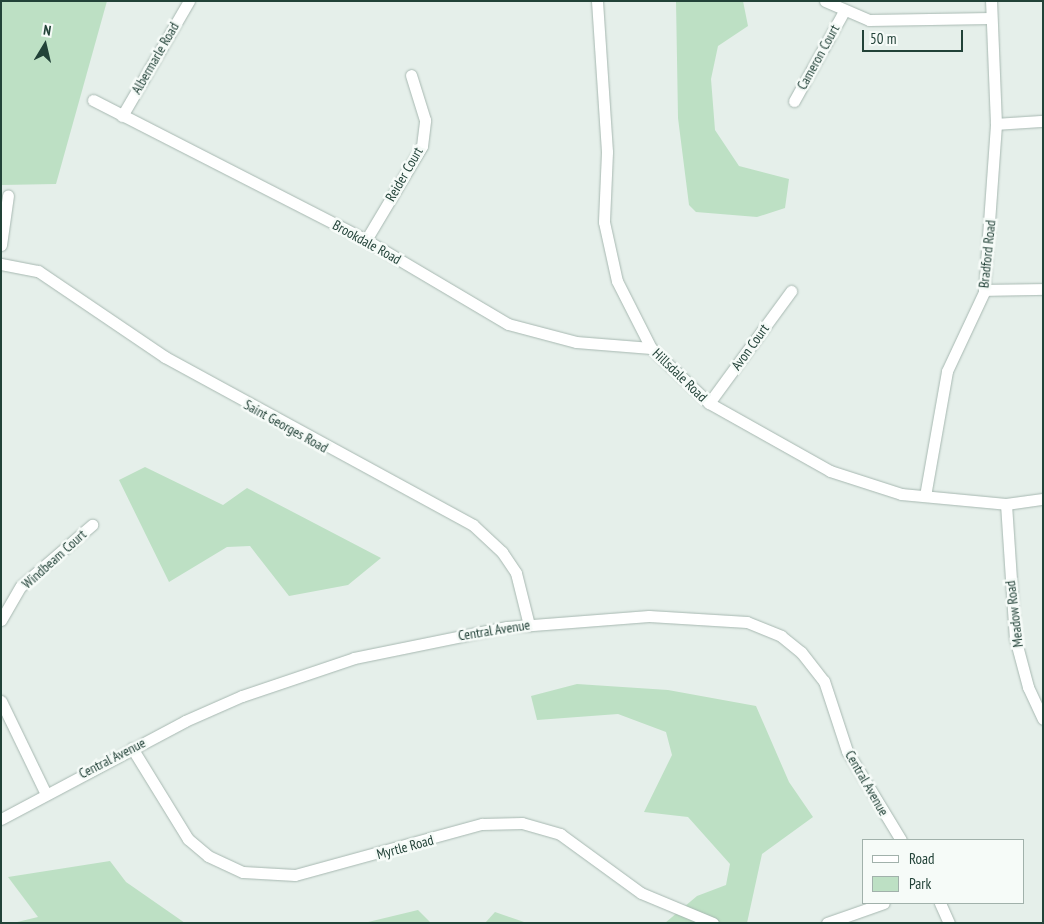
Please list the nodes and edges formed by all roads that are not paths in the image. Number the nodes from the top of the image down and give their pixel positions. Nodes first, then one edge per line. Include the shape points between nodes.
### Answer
1 (189, 1) edge
2 (597, 1) edge
3 (825, 1) edge
4 (991, 1) edge
5 (843, 13) junction
6 (991, 18) junction
7 (411, 75) dead end
8 (93, 100) dead end
9 (794, 101) dead end
10 (122, 116) junction
11 (1043, 121) edge
12 (996, 124) junction
13 (8, 195) dead end
14 (366, 240) junction
15 (1, 246) edge
16 (1, 264) edge
17 (1043, 289) edge
18 (984, 290) junction
19 (791, 291) dead end
20 (651, 348) junction
21 (709, 403) junction
22 (925, 496) junction
23 (1043, 499) edge
24 (1006, 504) junction
25 (92, 525) dead end
26 (1, 620) edge
27 (529, 625) junction
28 (1, 701) edge
29 (1043, 719) edge
30 (132, 748) junction
31 (45, 792) junction
32 (1, 819) edge
33 (900, 839) edge
34 (881, 904) edge
35 (940, 904) edge
36 (713, 923) edge
37 (826, 923) edge
38 (949, 923) edge

1 - 10 street, Albermarle Road
2 - 20 street, Hillsdale Road via 607,152 604,222 617,281
3 - 5 street
4 - 6 street, Bradford Road
5 - 6 street via 869,20
5 - 9 street, Cameron Court
6 - 12 street, Bradford Road
7 - 14 street, Reider Court via 425,120 422,146
8 - 10 street, Brookdale Road
10 - 14 street, Brookdale Road
11 - 12 street
12 - 18 street, Bradford Road
13 - 15 street
14 - 20 street, Brookdale Road via 508,324 576,342
16 - 27 street, Saint Georges Road via 38,271 165,358 473,525 494,542 516,573
17 - 18 street
18 - 22 street, Bradford Road via 947,371
19 - 21 street, Avon Court
20 - 21 street, Hillsdale Road
21 - 22 street, Hillsdale Road via 830,471 893,492
22 - 24 street, Hillsdale Road
23 - 24 street, Hillsdale Road
24 - 29 street, Meadow Road via 1015,638 1028,687
25 - 26 street, Windbeam Court via 21,586
27 - 30 street, Central Avenue via 422,642 337,663 242,696
27 - 33 street, Central Avenue via 640,617 720,619 746,622 781,636 810,660 824,681 847,751
28 - 31 street
30 - 31 street, Central Avenue
30 - 36 street, Myrtle Road via 183,834 208,856 243,872 295,875 482,824 522,823 560,834 641,893
31 - 32 street, Central Avenue
34 - 37 street
35 - 38 street

